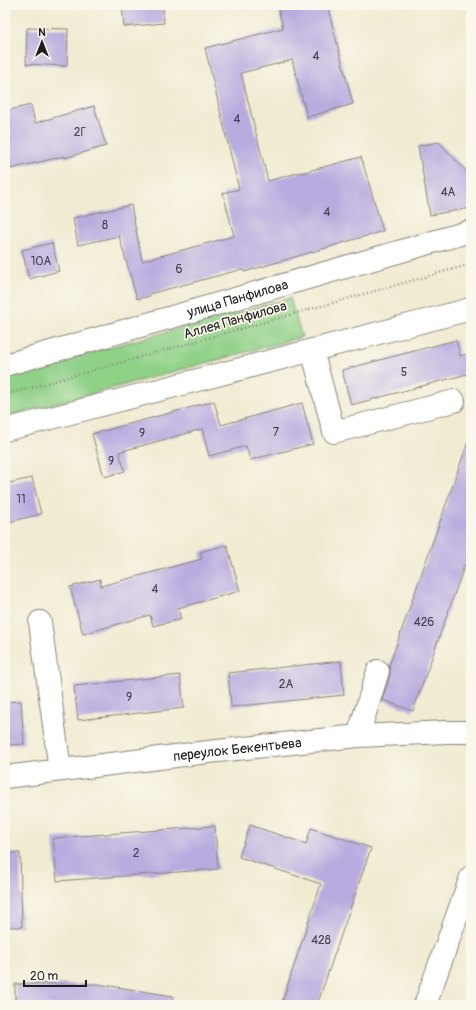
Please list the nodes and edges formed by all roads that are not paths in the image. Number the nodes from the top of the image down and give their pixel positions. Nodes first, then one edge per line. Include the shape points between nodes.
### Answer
1 (471, 231) edge
2 (471, 309) edge
3 (312, 350) junction
4 (5, 365) edge
5 (454, 401) dead end
6 (5, 430) edge
7 (40, 622) dead end
8 (378, 671) dead end
9 (471, 732) edge
10 (358, 736) junction
11 (60, 770) junction
12 (5, 777) edge
13 (471, 877) edge
14 (425, 1005) edge

1 - 4 street, улица Панфилова
2 - 3 street
3 - 5 street via 334,432
3 - 6 street
7 - 11 street
8 - 10 street
9 - 10 street, переулок Бекентьева
10 - 11 street, переулок Бекентьева
11 - 12 street, переулок Бекентьева
13 - 14 street

